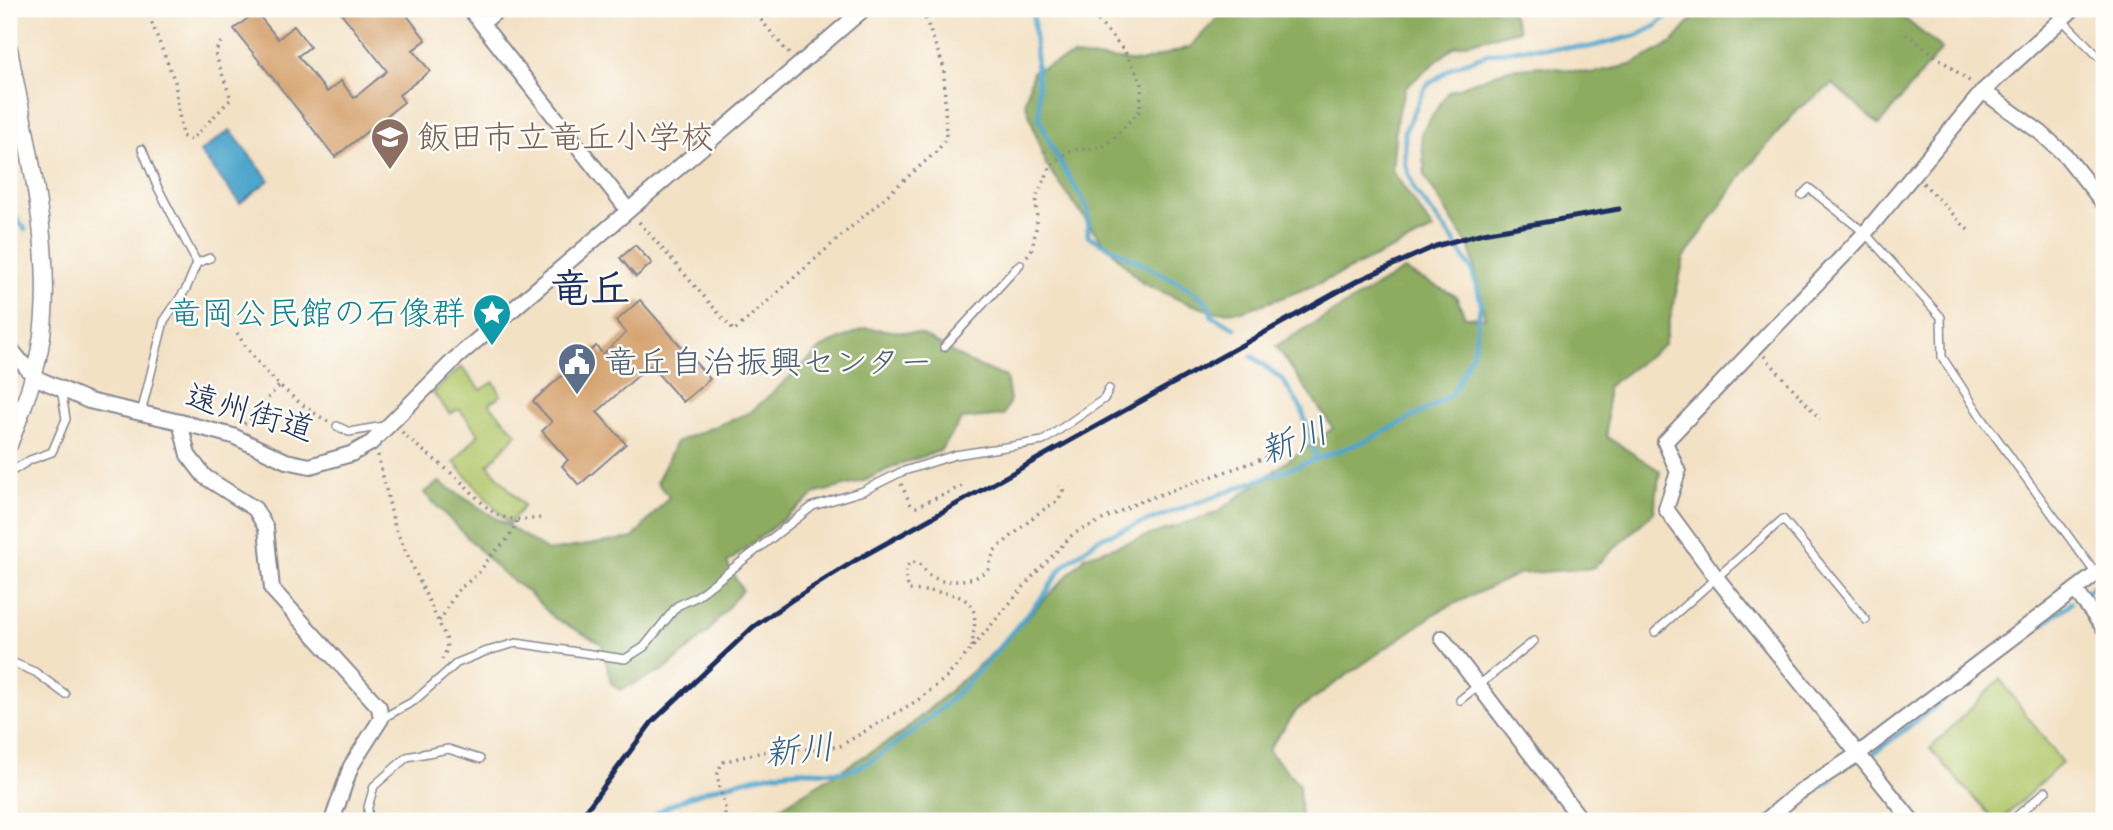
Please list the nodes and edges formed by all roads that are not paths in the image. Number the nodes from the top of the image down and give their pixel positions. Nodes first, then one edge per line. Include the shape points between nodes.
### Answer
1 (470, 9) edge
2 (499, 9) edge
3 (864, 9) edge
4 (2062, 12) edge
5 (482, 23) junction
6 (9, 49) edge
7 (2104, 62) edge
8 (1983, 91) junction
9 (142, 149) dead end
10 (1802, 195) dead end
11 (2104, 204) edge
12 (628, 210) junction
13 (1864, 233) junction
14 (210, 258) dead end
15 (197, 263) junction
16 (1020, 264) road end
17 (9, 346) edge
18 (944, 347) dead end
19 (34, 377) junction
20 (61, 389) junction
21 (1109, 389) dead end
22 (15, 407) edge
23 (141, 413) junction
24 (180, 422) junction
25 (337, 426) road end
26 (393, 427) junction
27 (9, 445) edge
28 (9, 473) edge
29 (2100, 571) edge
30 (1716, 578) junction
31 (2075, 590) junction
32 (1866, 620) dead end
33 (2104, 628) edge
34 (1655, 632) dead end
35 (1442, 638) dead end
36 (1534, 641) dead end
37 (9, 661) edge
38 (1479, 686) junction
39 (65, 694) dead end
40 (1460, 701) dead end
41 (381, 719) junction
42 (1858, 754) junction
43 (480, 759) dead end
44 (2046, 791) dead end
45 (332, 821) edge
46 (368, 821) edge
47 (1583, 821) edge
48 (1765, 821) edge
49 (1912, 821) edge
50 (2011, 821) edge

1 - 5 street
2 - 5 street
3 - 12 street, 遠州街道
4 - 7 lane
4 - 8 street
5 - 12 street
6 - 19 street via 43,252 45,302
8 - 11 street via 2066,156
8 - 13 street
9 - 15 lane
10 - 13 lane via 1809,188
12 - 26 street, 遠州街道 via 457,358
13 - 29 lane via 1941,317 1942,358 1982,418
13 - 30 street via 1665,442 1678,472 1667,509
14 - 15 lane
15 - 23 lane via 164,321
16 - 18 lane
17 - 19 street
19 - 20 street, 遠州街道
19 - 22 street
20 - 23 street, 遠州街道
20 - 28 lane via 65,419 52,452
21 - 41 lane via 1104,399 1043,440 955,455 813,506 696,597 677,606 644,648 625,659 516,643 457,663 414,701
22 - 27 street
23 - 24 street, 遠州街道
24 - 26 street, 遠州街道 via 233,436 286,461 310,466 351,454
24 - 41 street via 188,455 205,477 255,509 266,528 272,589 379,707
25 - 26 lane via 349,432
29 - 31 street
30 - 32 lane via 1783,519
30 - 34 lane
30 - 42 street
31 - 33 street
31 - 42 street
35 - 38 street
36 - 38 lane
37 - 39 lane via 35,672
38 - 40 lane
38 - 47 street
41 - 45 street via 351,766
42 - 48 street
42 - 49 street
43 - 46 lane via 448,749 407,757 374,786
44 - 50 lane

